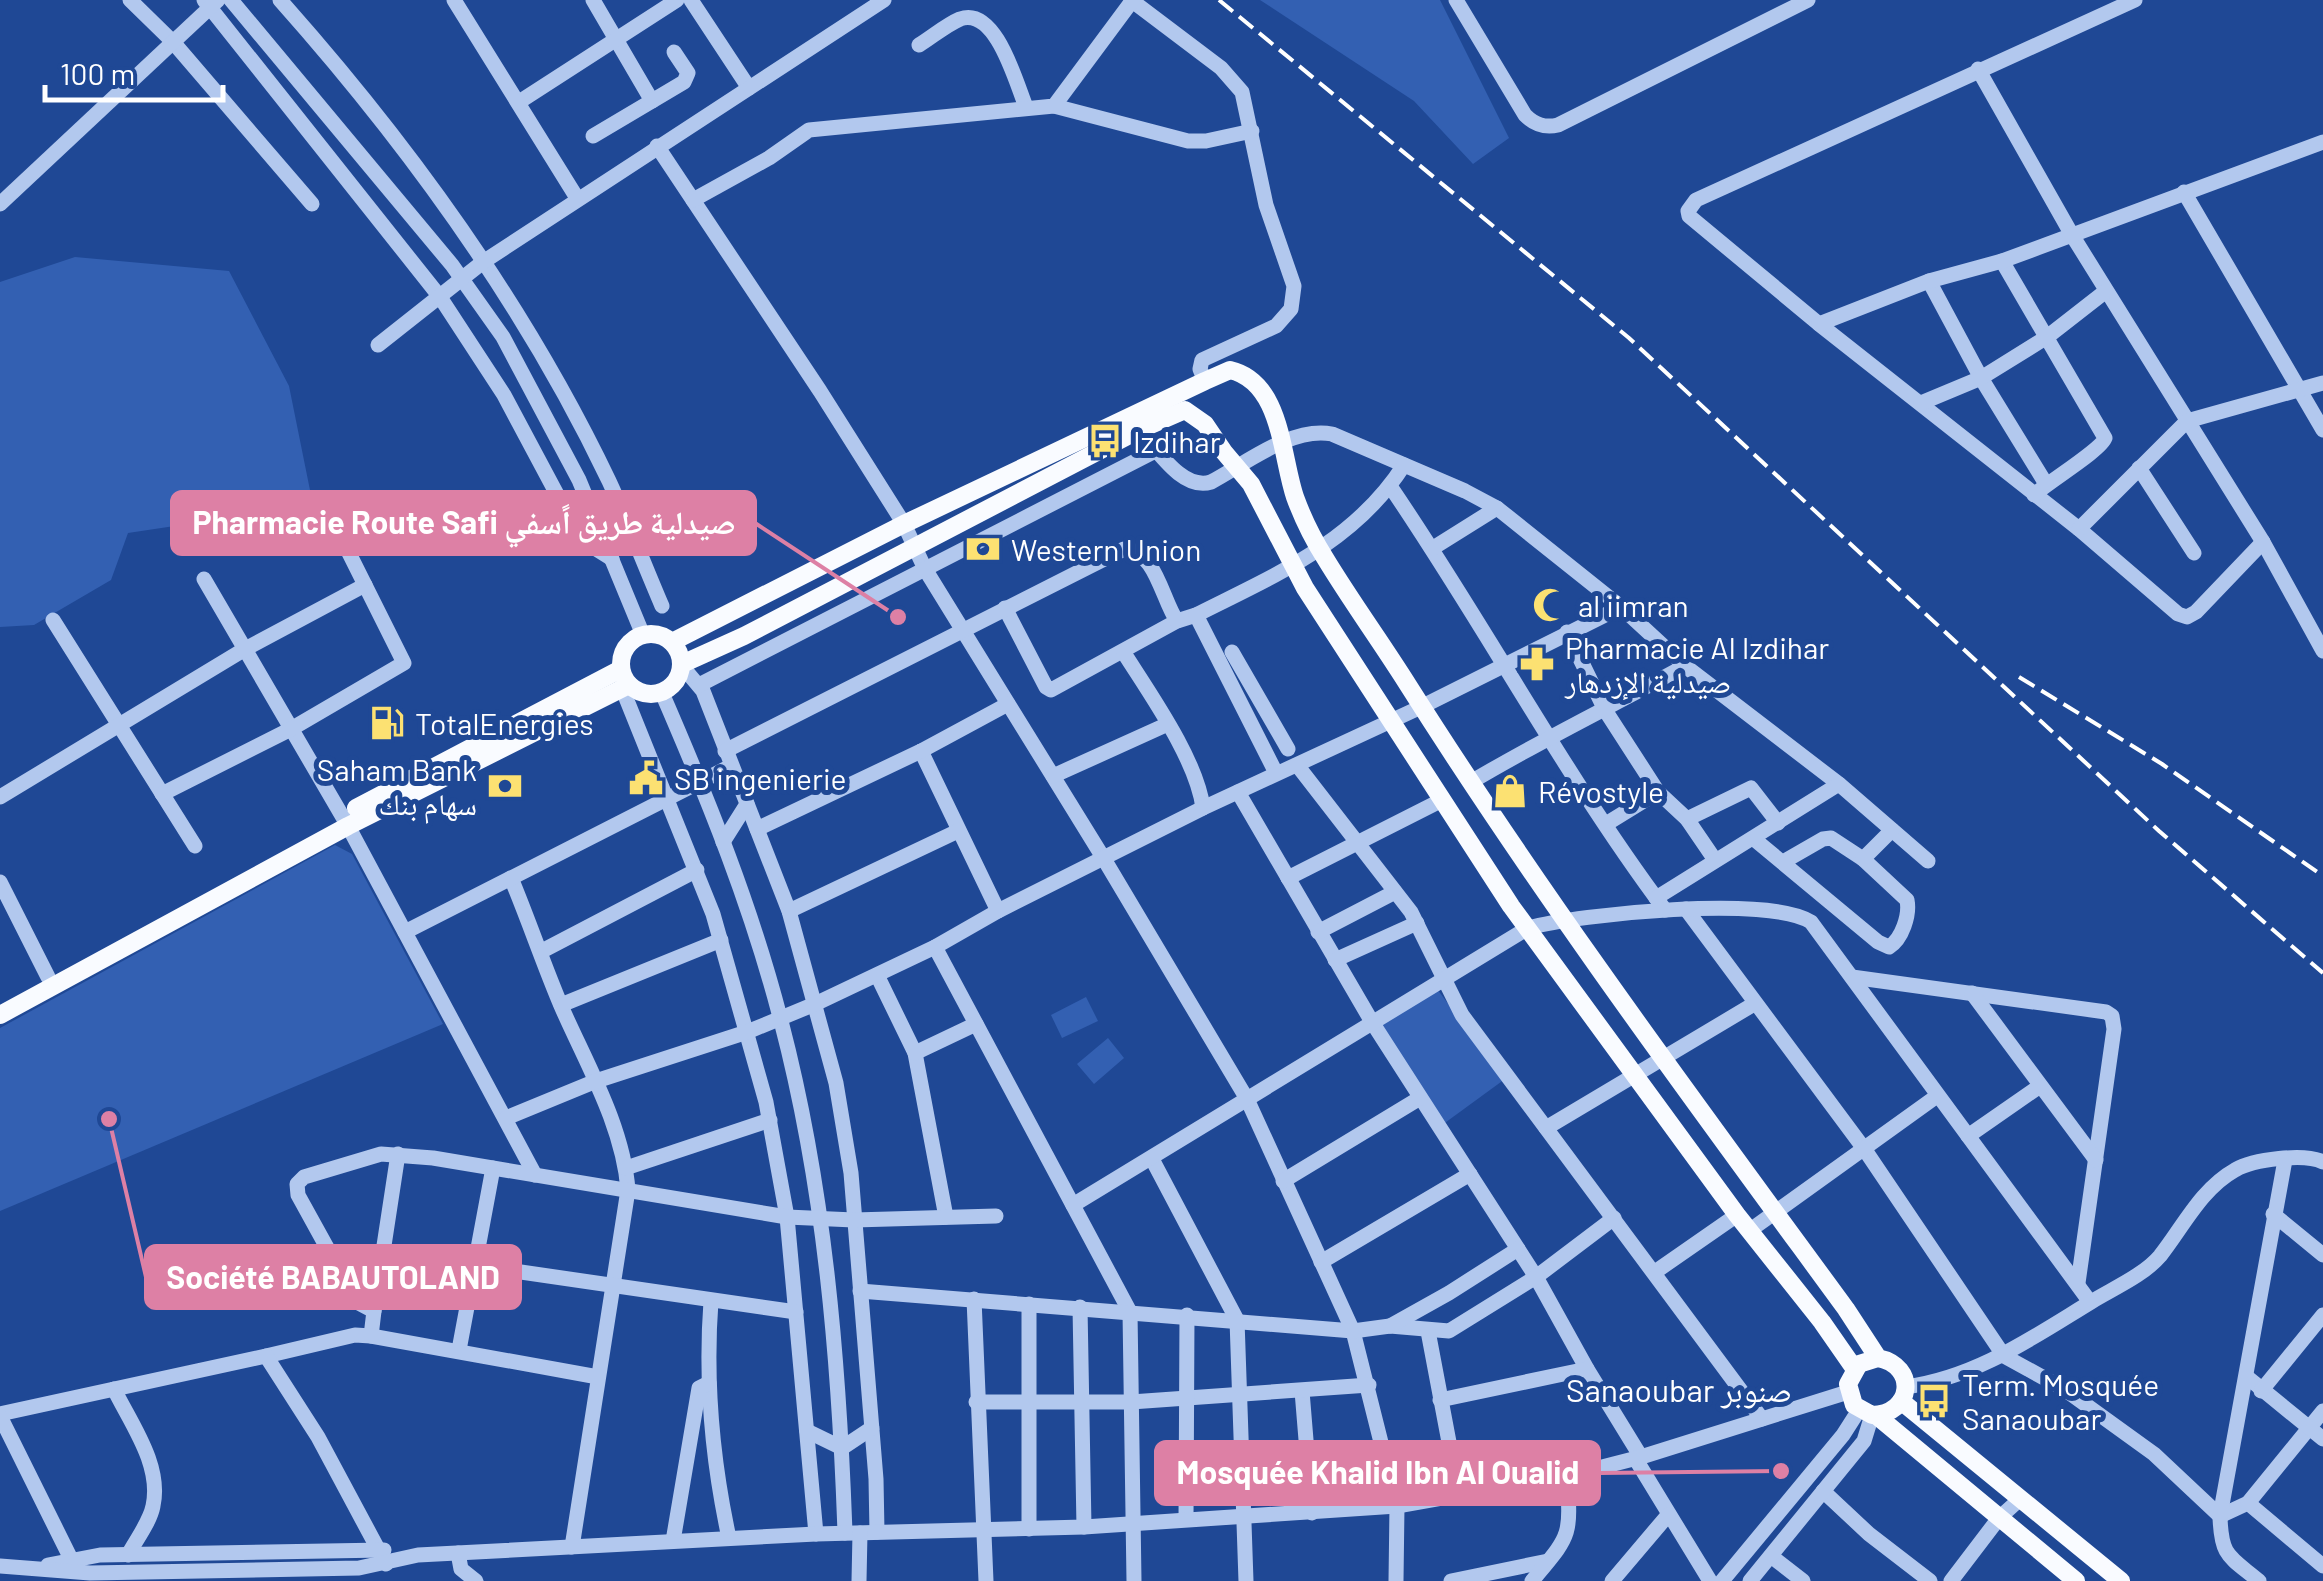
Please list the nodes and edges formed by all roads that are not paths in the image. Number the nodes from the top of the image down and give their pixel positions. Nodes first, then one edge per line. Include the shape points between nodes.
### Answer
1 (130, 0) edge
2 (231, 0) edge
3 (280, 0) edge
4 (454, 0) edge
5 (593, 0) edge
6 (677, 0) edge
7 (691, 0) edge
8 (884, 0) edge
9 (1131, 0) edge
10 (1456, 0) edge
11 (1808, 0) edge
12 (2135, 0) edge
13 (211, 2) edge
14 (614, 39) junction
15 (173, 42) junction
16 (919, 45) dead end
17 (674, 52) dead end
18 (1978, 70) junction
19 (749, 88) junction
20 (652, 101) junction
21 (520, 102) junction
22 (1054, 106) junction
23 (1026, 108) junction
24 (1252, 130) junction
25 (592, 136) dead end
26 (2323, 142) edge
27 (657, 146) junction
28 (2184, 192) junction
29 (578, 198) junction
30 (693, 200) junction
31 (0, 204) edge
32 (312, 204) dead end
33 (2072, 235) junction
34 (2002, 261) junction
35 (483, 262) junction
36 (462, 279) junction
37 (1930, 281) junction
38 (2106, 292) junction
39 (440, 296) junction
40 (1819, 324) junction
41 (2047, 336) junction
42 (378, 344) dead end
43 (1980, 378) junction
44 (1205, 381) junction
45 (2323, 383) edge
46 (2299, 389) junction
47 (1921, 404) junction
48 (2187, 421) junction
49 (1140, 430) junction
50 (2323, 430) edge
51 (1282, 444) junction
52 (1158, 450) junction
53 (1404, 464) junction
54 (1238, 468) junction
55 (2139, 468) junction
56 (1390, 486) junction
57 (2040, 490) junction
58 (1497, 508) junction
59 (627, 522) junction
60 (904, 524) junction
61 (337, 529) dead end
62 (2079, 529) junction
63 (602, 532) junction
64 (2263, 542) junction
65 (914, 545) junction
66 (1433, 548) junction
67 (1320, 551) junction
68 (2194, 553) dead end
69 (613, 559) junction
70 (1292, 566) junction
71 (925, 569) junction
72 (204, 579) dead end
73 (365, 584) junction
74 (662, 606) dead end
75 (1621, 607) junction
76 (1005, 608) junction
77 (1196, 616) junction
78 (54, 620) dead end
79 (1177, 621) junction
80 (962, 630) junction
81 (1568, 632) junction
82 (643, 635) junction
83 (672, 642) junction
84 (245, 649) junction
85 (2323, 651) edge
86 (1232, 652) dead end
87 (1124, 653) junction
88 (1504, 664) junction
89 (682, 665) junction
90 (1685, 666) junction
91 (624, 680) junction
92 (699, 684) junction
93 (662, 692) junction
94 (1008, 704) junction
95 (1264, 706) junction
96 (1421, 706) junction
97 (1605, 710) junction
98 (1247, 714) junction
99 (1390, 721) junction
100 (1168, 724) junction
101 (120, 725) junction
102 (292, 729) junction
103 (1547, 736) junction
104 (1288, 749) dead end
105 (921, 750) junction
106 (728, 758) junction
107 (1297, 765) junction
108 (1276, 773) junction
109 (1053, 776) junction
110 (700, 782) junction
111 (1471, 782) junction
112 (1839, 784) junction
113 (1238, 792) junction
114 (1658, 792) junction
115 (162, 794) junction
116 (0, 797) edge
117 (666, 799) junction
118 (1442, 800) junction
119 (747, 804) junction
120 (1203, 808) junction
121 (1687, 818) junction
122 (345, 821) junction
123 (1778, 823) junction
124 (1606, 824) junction
125 (757, 829) junction
126 (1892, 830) junction
127 (958, 831) junction
128 (1754, 838) junction
129 (724, 842) junction
130 (1356, 844) junction
131 (195, 846) dead end
132 (1863, 859) junction
133 (1104, 860) junction
134 (1715, 860) junction
135 (1928, 861) dead end
136 (1784, 862) junction
137 (696, 870) junction
138 (511, 878) junction
139 (1288, 878) junction
140 (0, 882) edge
141 (1395, 892) junction
142 (1661, 904) junction
143 (1834, 906) junction
144 (789, 910) junction
145 (1686, 910) junction
146 (998, 911) junction
147 (1563, 919) junction
148 (1812, 922) junction
149 (1418, 923) junction
150 (1528, 928) junction
151 (405, 932) junction
152 (1318, 932) junction
153 (722, 940) junction
154 (935, 948) junction
155 (542, 952) junction
156 (1335, 960) junction
157 (877, 975) junction
158 (48, 977) junction
159 (1852, 977) junction
160 (1443, 979) junction
161 (1972, 994) junction
162 (0, 1004) edge
163 (815, 1004) junction
164 (1754, 1004) junction
165 (561, 1005) junction
166 (0, 1015) edge
167 (780, 1018) junction
168 (1372, 1022) junction
169 (976, 1024) junction
170 (748, 1032) junction
171 (915, 1053) junction
172 (1663, 1058) junction
173 (1635, 1076) junction
174 (596, 1081) junction
175 (2040, 1086) junction
176 (1937, 1096) junction
177 (1420, 1098) junction
178 (1246, 1099) junction
179 (506, 1118) junction
180 (770, 1120) junction
181 (1546, 1128) junction
182 (1968, 1136) junction
183 (1865, 1150) junction
184 (398, 1154) junction
185 (1152, 1159) junction
186 (2096, 1160) junction
187 (2285, 1160) junction
188 (2323, 1162) edge
189 (493, 1168) junction
190 (626, 1168) junction
191 (1470, 1174) junction
192 (536, 1175) junction
193 (1283, 1182) junction
194 (628, 1190) junction
195 (1073, 1205) junction
196 (1776, 1212) junction
197 (2273, 1214) junction
198 (1737, 1215) junction
199 (996, 1216) dead end
200 (787, 1218) junction
201 (946, 1218) junction
202 (1614, 1218) junction
203 (820, 1219) junction
204 (854, 1220) junction
205 (1749, 1231) junction
206 (1518, 1248) junction
207 (2323, 1255) edge
208 (1321, 1262) junction
209 (473, 1265) junction
210 (1655, 1272) junction
211 (1536, 1277) junction
212 (2078, 1284) junction
213 (612, 1286) junction
214 (860, 1291) junction
215 (974, 1300) junction
216 (711, 1301) junction
217 (2090, 1302) junction
218 (1028, 1304) junction
219 (1080, 1306) junction
220 (374, 1311) junction
221 (796, 1312) junction
222 (1130, 1312) junction
223 (2323, 1315) edge
224 (1187, 1316) junction
225 (1237, 1320) junction
226 (1390, 1326) junction
227 (1354, 1331) junction
228 (1428, 1331) junction
229 (372, 1336) junction
230 (459, 1350) junction
231 (266, 1356) junction
232 (2004, 1356) junction
233 (1878, 1358) junction
234 (1854, 1368) junction
235 (1587, 1370) junction
236 (598, 1377) junction
237 (2247, 1377) junction
238 (709, 1382) junction
239 (1369, 1385) junction
240 (114, 1388) junction
241 (1302, 1391) junction
242 (2261, 1391) junction
243 (1848, 1392) junction
244 (1903, 1394) junction
245 (1238, 1396) junction
246 (1184, 1398) junction
247 (1440, 1400) junction
248 (1030, 1401) junction
249 (1081, 1401) junction
250 (976, 1402) junction
251 (1131, 1402) junction
252 (2323, 1412) edge
253 (1869, 1414) junction
254 (0, 1415) edge
255 (1762, 1419) junction
256 (872, 1428) junction
257 (807, 1432) junction
258 (2317, 1433) edge
259 (842, 1448) junction
260 (1638, 1458) junction
261 (1567, 1476) junction
262 (1823, 1491) junction
263 (1459, 1495) junction
264 (2019, 1500) junction
265 (2248, 1503) junction
266 (1397, 1506) junction
267 (1312, 1512) junction
268 (1243, 1514) junction
269 (1668, 1515) junction
270 (2220, 1516) junction
271 (2000, 1518) junction
272 (1186, 1519) junction
273 (1132, 1524) junction
274 (1084, 1527) junction
275 (983, 1529) junction
276 (1029, 1529) junction
277 (877, 1532) junction
278 (852, 1533) junction
279 (816, 1534) junction
280 (729, 1538) junction
281 (672, 1541) junction
282 (572, 1547) junction
283 (458, 1553) junction
284 (128, 1555) junction
285 (1771, 1556) junction
286 (382, 1557) junction
287 (1548, 1562) junction
288 (0, 1566) edge
289 (2323, 1566) edge
290 (76, 1571) edge
291 (212, 1576) edge
292 (1461, 1580) edge
293 (476, 1581) edge
294 (859, 1581) edge
295 (986, 1581) edge
296 (1134, 1581) edge
297 (1246, 1581) edge
298 (1396, 1581) edge
299 (1532, 1581) edge
300 (1612, 1581) edge
301 (1710, 1581) edge
302 (1722, 1581) edge
303 (1750, 1581) edge
304 (1803, 1581) edge
305 (1930, 1581) edge
306 (1951, 1581) edge
307 (2076, 1581) edge
308 (2121, 1581) edge
309 (2259, 1581) edge

1 - 15 street
2 - 36 street
3 - 35 street via 384,124
4 - 21 street
5 - 14 street
6 - 14 street
7 - 19 street
8 - 19 street
9 - 22 street
9 - 24 street via 1234,80
10 - 11 street via 1525,115 1546,126
12 - 18 street
13 - 15 street
13 - 39 street
14 - 20 street
14 - 21 street
15 - 31 street
15 - 32 street
16 - 23 street via 960,19 986,24
17 - 20 street via 687,78
18 - 33 street
18 - 40 street via 1691,205 1691,221
19 - 27 street
20 - 25 street
21 - 29 street
22 - 23 street
22 - 24 street via 1188,140
23 - 30 street via 809,130
24 - 44 street via 1294,302 1276,326 1205,358
26 - 28 street
27 - 29 street
27 - 30 street
28 - 33 street
28 - 46 street
29 - 35 street
30 - 60 street
33 - 34 street
33 - 38 street
34 - 37 street
34 - 41 street
35 - 36 street
35 - 59 street via 541,356
36 - 39 street
36 - 63 street via 541,404
37 - 40 street
37 - 43 street
38 - 41 street
38 - 48 street
39 - 42 street
39 - 69 street via 504,395 576,530
40 - 47 street
41 - 43 street
41 - 57 street via 2105,438
43 - 47 street
43 - 57 street
44 - 51 main road via 1230,370 1247,376 1265,398
44 - 60 main road
45 - 46 street
46 - 48 street
46 - 50 street
47 - 57 street
48 - 55 street
48 - 64 street
49 - 52 street
49 - 54 main road via 1185,410 1201,420
49 - 65 main road
51 - 53 street via 1326,432
51 - 54 street
51 - 67 main road via 1296,500
52 - 54 street via 1192,484 1205,485
52 - 71 street
53 - 56 street
53 - 58 street
54 - 70 main road via 1257,492
55 - 62 street
55 - 68 street
56 - 66 street
56 - 67 street
57 - 62 street
58 - 66 street
58 - 75 street
59 - 63 street
59 - 74 street
60 - 65 street
60 - 83 main road
61 - 73 street
62 - 64 street via 2187,617
63 - 69 street
64 - 85 street
65 - 71 street
65 - 89 main road
66 - 88 street
67 - 70 street
67 - 96 main road
69 - 82 street
70 - 77 street
70 - 99 main road
71 - 80 street
71 - 92 street
72 - 84 street
73 - 84 street
73 - 102 street via 404,664
75 - 81 street
75 - 90 street
76 - 79 street via 1133,549 1150,565
76 - 80 street
76 - 87 street via 1051,690
77 - 79 street
77 - 98 street
78 - 101 street
79 - 87 street
80 - 94 street
80 - 106 street
81 - 88 street
81 - 97 street
82 - 83 main road
82 - 91 main road via 626,647
83 - 89 main road
84 - 101 street
84 - 102 street
86 - 95 street
87 - 100 street
88 - 96 street
88 - 103 street
89 - 92 street
89 - 93 main road via 678,680
90 - 97 street
90 - 112 street
91 - 93 main road via 644,694
91 - 117 street
91 - 122 main road
92 - 106 street
93 - 110 street
94 - 105 street
94 - 109 street
95 - 98 street
95 - 104 street
96 - 99 street
96 - 111 main road
97 - 103 street
97 - 114 street
98 - 108 street
99 - 107 street
99 - 118 main road
100 - 109 street
100 - 120 street
101 - 115 street
101 - 116 street
102 - 115 street
102 - 122 street
103 - 111 street
103 - 124 street
105 - 125 street
105 - 127 street
106 - 110 street
106 - 119 street
107 - 108 street
107 - 130 street
108 - 113 street
109 - 133 street
110 - 117 street
110 - 129 street
111 - 147 main road
112 - 123 street
112 - 126 street
113 - 120 street
113 - 139 street
114 - 121 street
114 - 124 street
115 - 131 street
117 - 137 street
117 - 138 street
118 - 130 street
118 - 150 main road
119 - 125 street
119 - 129 street
120 - 133 street
121 - 123 street via 1752,788
121 - 134 street
122 - 151 street
122 - 158 main road
122 - 166 main road
123 - 128 street
124 - 142 street
125 - 144 street
126 - 132 street
126 - 135 street
127 - 144 street
127 - 146 street
128 - 134 street
128 - 136 street
129 - 167 street
130 - 139 street
130 - 141 street
132 - 136 street via 1832,838
132 - 143 street via 1906,900 1896,942 1884,946
133 - 146 street
133 - 178 street
134 - 142 street
136 - 143 street
137 - 153 street
137 - 155 street
138 - 151 street
138 - 155 street
139 - 152 street
140 - 158 street
141 - 149 street
141 - 152 street
142 - 145 street
142 - 147 street
143 - 148 street
144 - 163 street
145 - 148 street via 1789,912
145 - 164 street
146 - 154 street
147 - 150 street
147 - 172 main road
148 - 159 street
149 - 156 street
149 - 160 street
150 - 160 street
150 - 173 main road
151 - 179 street
152 - 156 street
153 - 165 street
153 - 170 street
154 - 157 street
154 - 169 street
155 - 165 street
156 - 168 street
157 - 163 street
157 - 171 street
158 - 162 main road
159 - 161 street
159 - 176 street
160 - 168 street
160 - 181 street
161 - 175 street
161 - 186 street via 2112,1016
163 - 167 street
163 - 204 street via 844,1122
164 - 172 street
164 - 183 street
165 - 174 street
167 - 170 street
167 - 203 street
168 - 177 street
168 - 178 street
169 - 171 street
169 - 195 street
170 - 174 street
170 - 180 street
171 - 201 street
172 - 173 street
172 - 196 main road
173 - 181 street
173 - 198 main road
174 - 179 street
174 - 190 street
175 - 182 street
175 - 186 street
176 - 182 street
176 - 183 street
177 - 191 street
177 - 193 street
178 - 185 street
178 - 193 street
179 - 192 street
180 - 190 street
180 - 200 street
181 - 202 street
182 - 212 street
183 - 196 street
183 - 232 street
184 - 189 street
184 - 220 street
184 - 220 street via 296,1184 356,1302
185 - 195 street
185 - 225 street
186 - 212 street
187 - 188 street
187 - 197 street
187 - 217 street via 2236,1169 2205,1196 2158,1258
189 - 192 street
189 - 209 street
190 - 194 street
191 - 206 street
191 - 208 street
192 - 194 street
193 - 208 street
194 - 200 street
194 - 213 street
195 - 222 street
196 - 205 street
196 - 233 main road
197 - 207 street
197 - 237 street
198 - 205 main road
198 - 210 street
199 - 201 street
200 - 203 street
200 - 221 street
201 - 204 street
202 - 210 street
202 - 211 street
203 - 204 street
203 - 259 street
204 - 214 street
205 - 234 main road
206 - 211 street
206 - 226 street
208 - 227 street
209 - 213 street
209 - 230 street
210 - 255 street
211 - 228 street via 1449,1330
211 - 235 street
212 - 217 street
213 - 216 street
213 - 236 street
214 - 215 street
214 - 256 street
215 - 218 street
215 - 250 street
216 - 221 street
216 - 238 street
217 - 232 street
218 - 219 street
218 - 248 street
219 - 222 street
219 - 249 street
220 - 229 street
221 - 257 street
222 - 224 street
222 - 251 street
223 - 242 street
224 - 225 street
224 - 246 street
225 - 227 street
225 - 245 street
226 - 227 street
226 - 228 street
227 - 239 street
228 - 247 street
229 - 230 street
229 - 231 street
230 - 236 street
231 - 240 street
231 - 286 street
232 - 244 street
232 - 270 street via 2064,1389 2154,1454
233 - 234 main road
233 - 244 main road via 1900,1370
234 - 243 main road
235 - 247 street
235 - 260 street
236 - 282 street
237 - 242 street
237 - 270 street
238 - 280 street
238 - 281 street via 699,1388
239 - 241 street
239 - 266 street
240 - 254 street
240 - 284 street via 152,1467 154,1485 153,1508
241 - 245 street
241 - 267 street
242 - 258 street
243 - 253 main road
243 - 255 street
244 - 253 main road via 1891,1412
244 - 264 main road
245 - 246 street
245 - 268 street
246 - 251 street
246 - 272 street
247 - 263 street
248 - 249 street
248 - 250 street
248 - 276 street
249 - 251 street
249 - 274 street
250 - 275 street
251 - 273 street
252 - 258 street
253 - 262 street via 1864,1441
253 - 271 main road
253 - 302 street via 1843,1435
254 - 290 street
255 - 260 street
256 - 259 street
256 - 277 street
257 - 259 street
257 - 279 street
258 - 265 street
259 - 278 street
260 - 261 street
260 - 269 street
261 - 263 street
261 - 287 street via 1569,1530
262 - 285 street
262 - 305 street
263 - 266 street
264 - 271 street
264 - 308 main road
265 - 270 street
265 - 289 street
266 - 267 street
266 - 298 street
267 - 268 street
268 - 272 street
268 - 297 street
269 - 300 street
269 - 301 street
270 - 309 street via 2222,1546
271 - 306 street
271 - 307 main road
272 - 273 street
273 - 274 street
273 - 296 street
274 - 276 street
275 - 276 street
275 - 277 street
275 - 295 street
277 - 278 street
278 - 279 street
278 - 294 street
279 - 280 street
280 - 281 street
281 - 282 street
282 - 283 street
283 - 286 street
283 - 293 street via 461,1570
284 - 286 street
284 - 290 street
285 - 303 street
285 - 304 street
286 - 291 street via 359,1568
287 - 292 street
287 - 299 street
288 - 290 street
290 - 291 street

